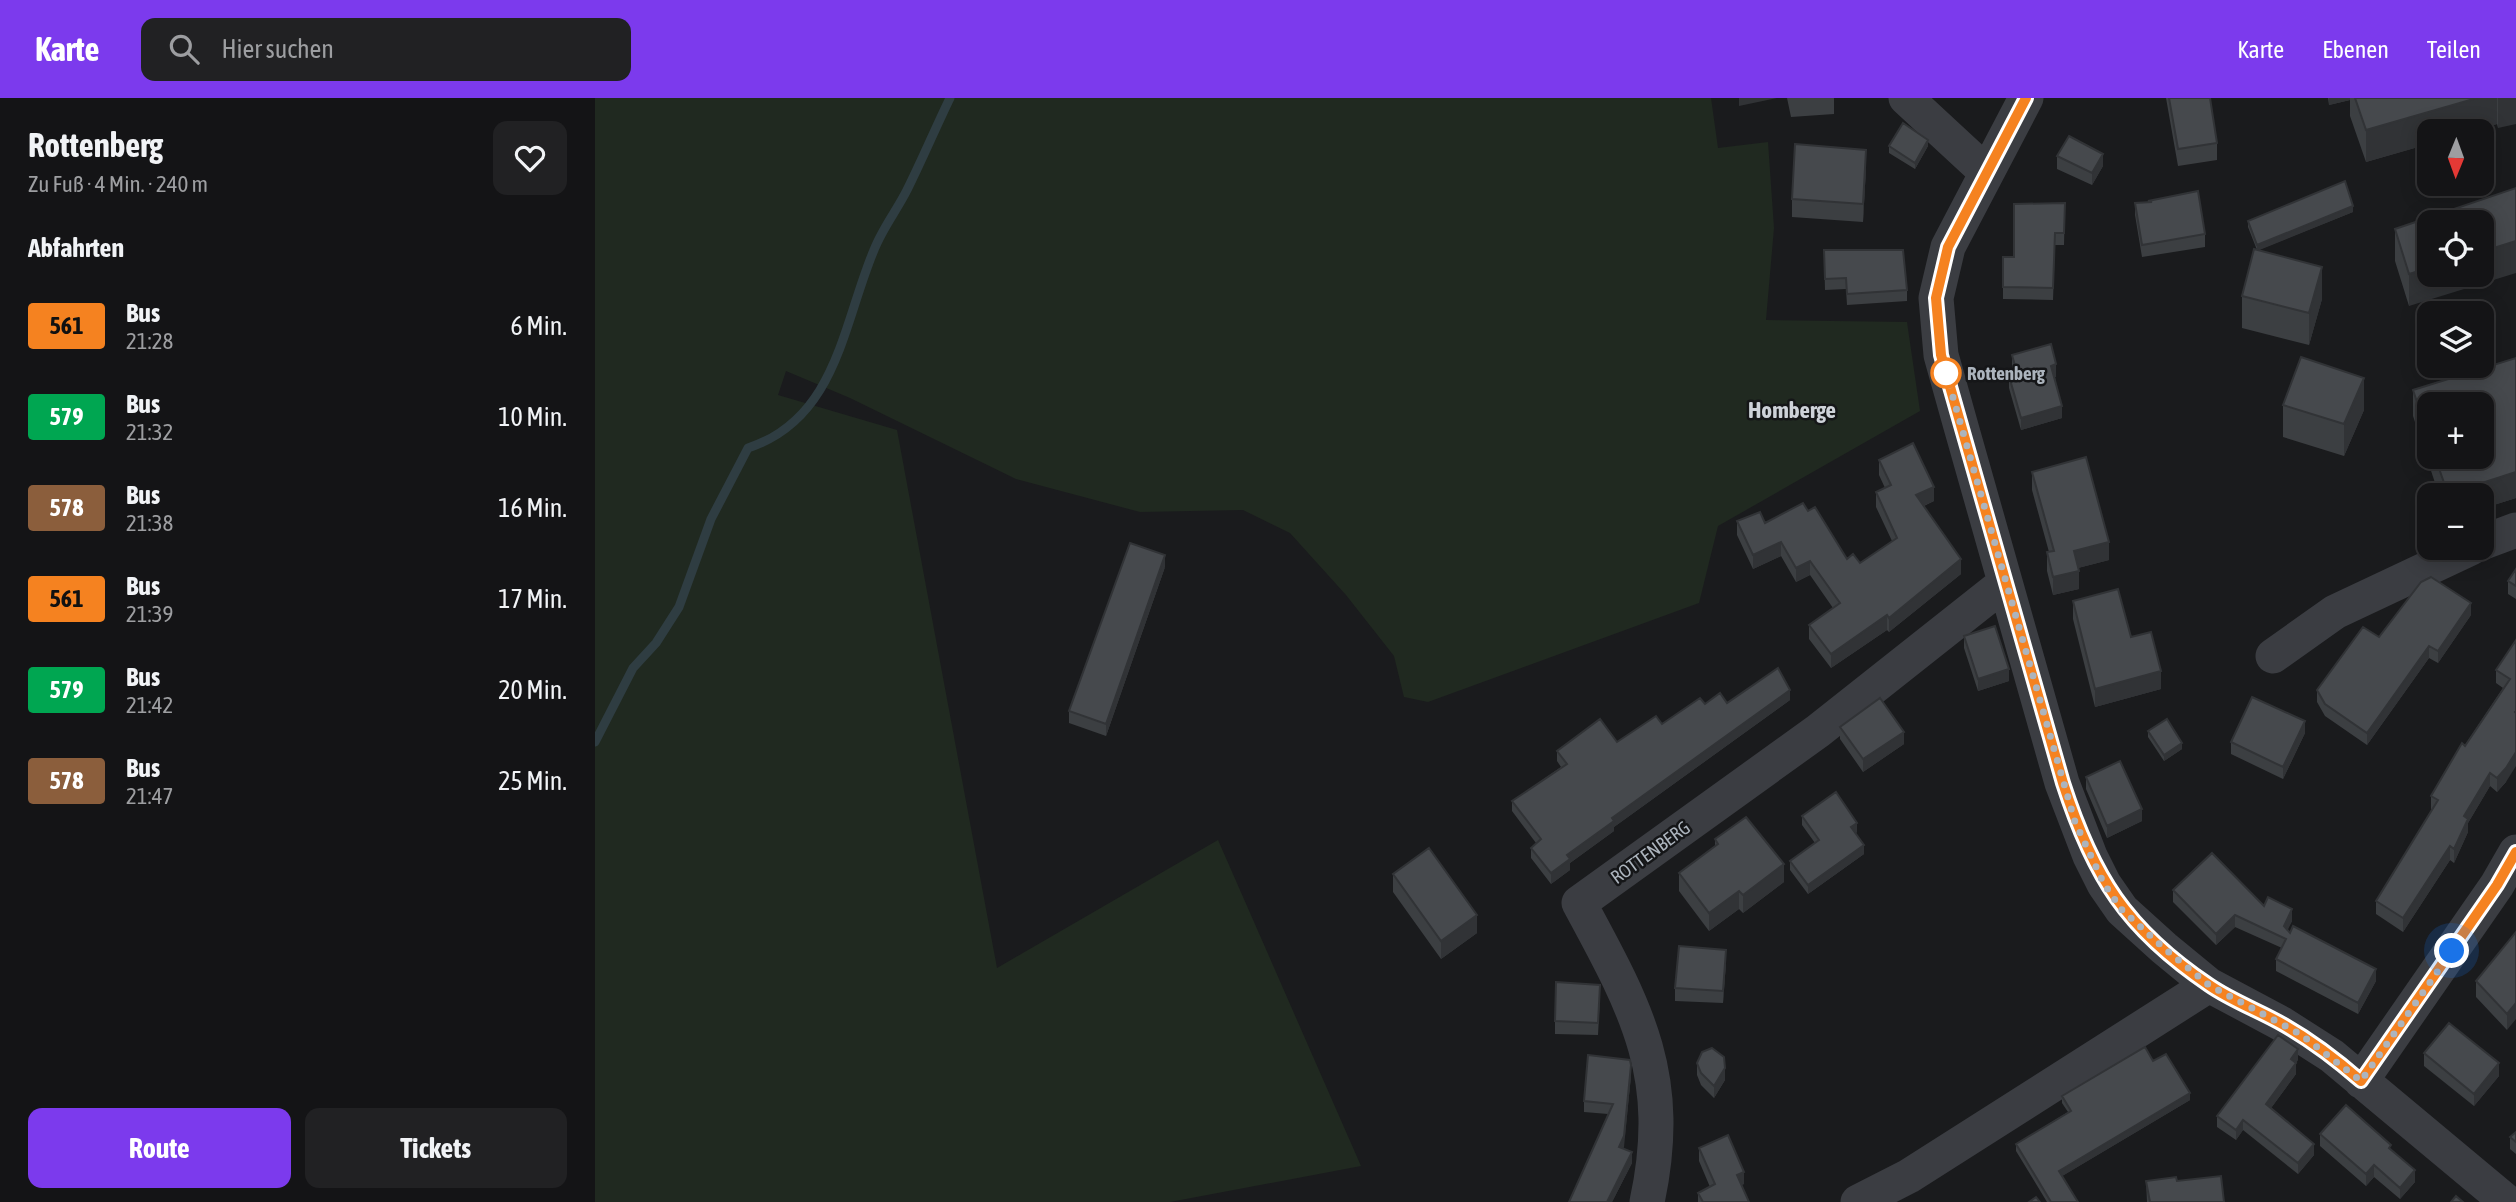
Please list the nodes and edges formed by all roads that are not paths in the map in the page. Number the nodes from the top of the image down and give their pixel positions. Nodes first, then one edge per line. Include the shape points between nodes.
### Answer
1 (1906, 98) edge
2 (2026, 98) edge
3 (1986, 172) junction
4 (2516, 530) edge
5 (2494, 538) edge
6 (2446, 560) edge
7 (2005, 583) junction
8 (2273, 656) dead end
9 (2516, 852) edge
10 (2209, 985) junction
11 (2361, 1081) junction
12 (1647, 1202) edge
13 (1858, 1202) edge
14 (2507, 1202) edge

1 - 3 street
2 - 3 street
3 - 7 street via 1948,247 1936,298 1941,355
4 - 5 street
6 - 8 street via 2335,612
7 - 10 street via 2075,822 2104,884 2122,910
7 - 12 street, ROTTENBERG via 1818,731 1579,903 1629,994 1646,1046 1658,1105 1656,1158
9 - 11 street
10 - 11 street via 2300,1034
10 - 13 street via 1909,1177
11 - 14 street

